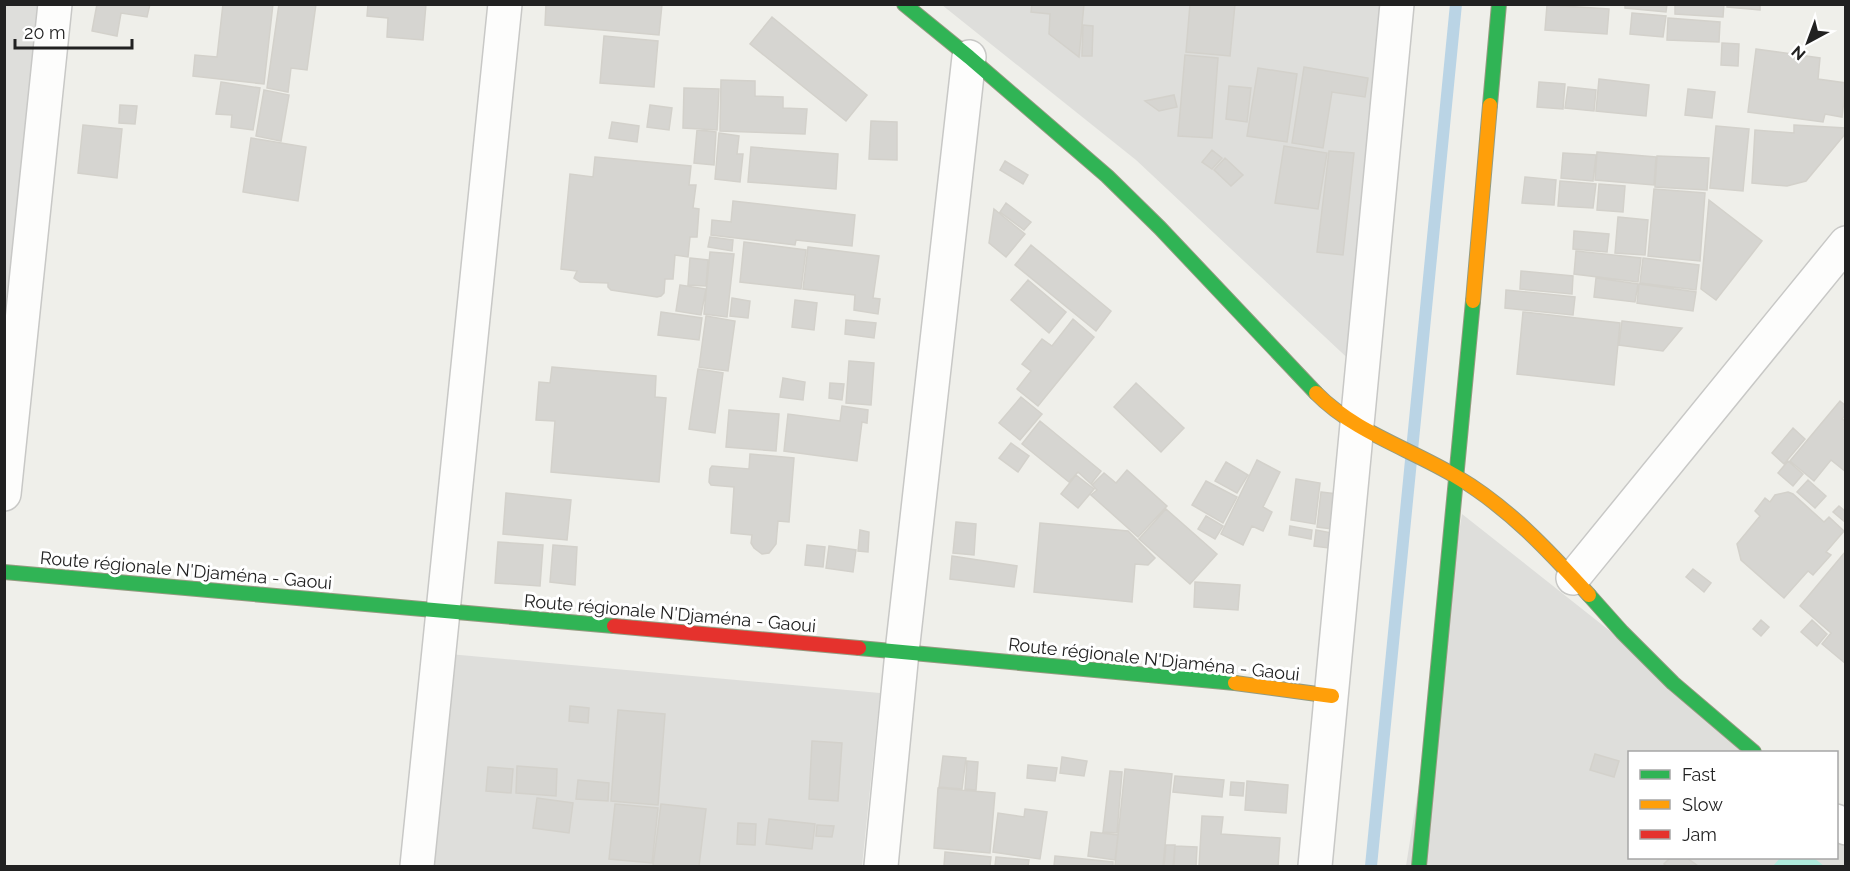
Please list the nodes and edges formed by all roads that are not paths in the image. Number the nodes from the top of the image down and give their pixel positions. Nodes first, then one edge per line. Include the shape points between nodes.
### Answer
1 (55, 4) edge
2 (505, 4) edge
3 (904, 4) edge
4 (1397, 4) edge
5 (1499, 4) edge
6 (969, 57) junction
7 (1842, 256) edge
8 (1367, 430) junction
9 (1457, 477) junction
10 (4, 494) edge
11 (4, 572) edge
12 (1574, 578) junction
13 (443, 610) junction
14 (902, 652) junction
15 (1332, 696) junction
16 (1752, 751) edge
17 (417, 867) edge
18 (881, 867) edge
19 (1315, 867) edge
20 (1419, 867) edge

1 - 10 street
2 - 13 street
3 - 6 street
4 - 8 street
5 - 9 street
6 - 8 street via 1107,176 1315,391
6 - 14 street
7 - 12 street
8 - 9 street
8 - 15 street
9 - 12 street via 1520,523
9 - 20 street
11 - 13 street, Route régionale N'Djaména - Gaoui
12 - 16 street via 1673,683
13 - 14 street, Route régionale N'Djaména - Gaoui
13 - 17 street
14 - 15 street, Route régionale N'Djaména - Gaoui via 1227,682
14 - 18 street
15 - 19 street

